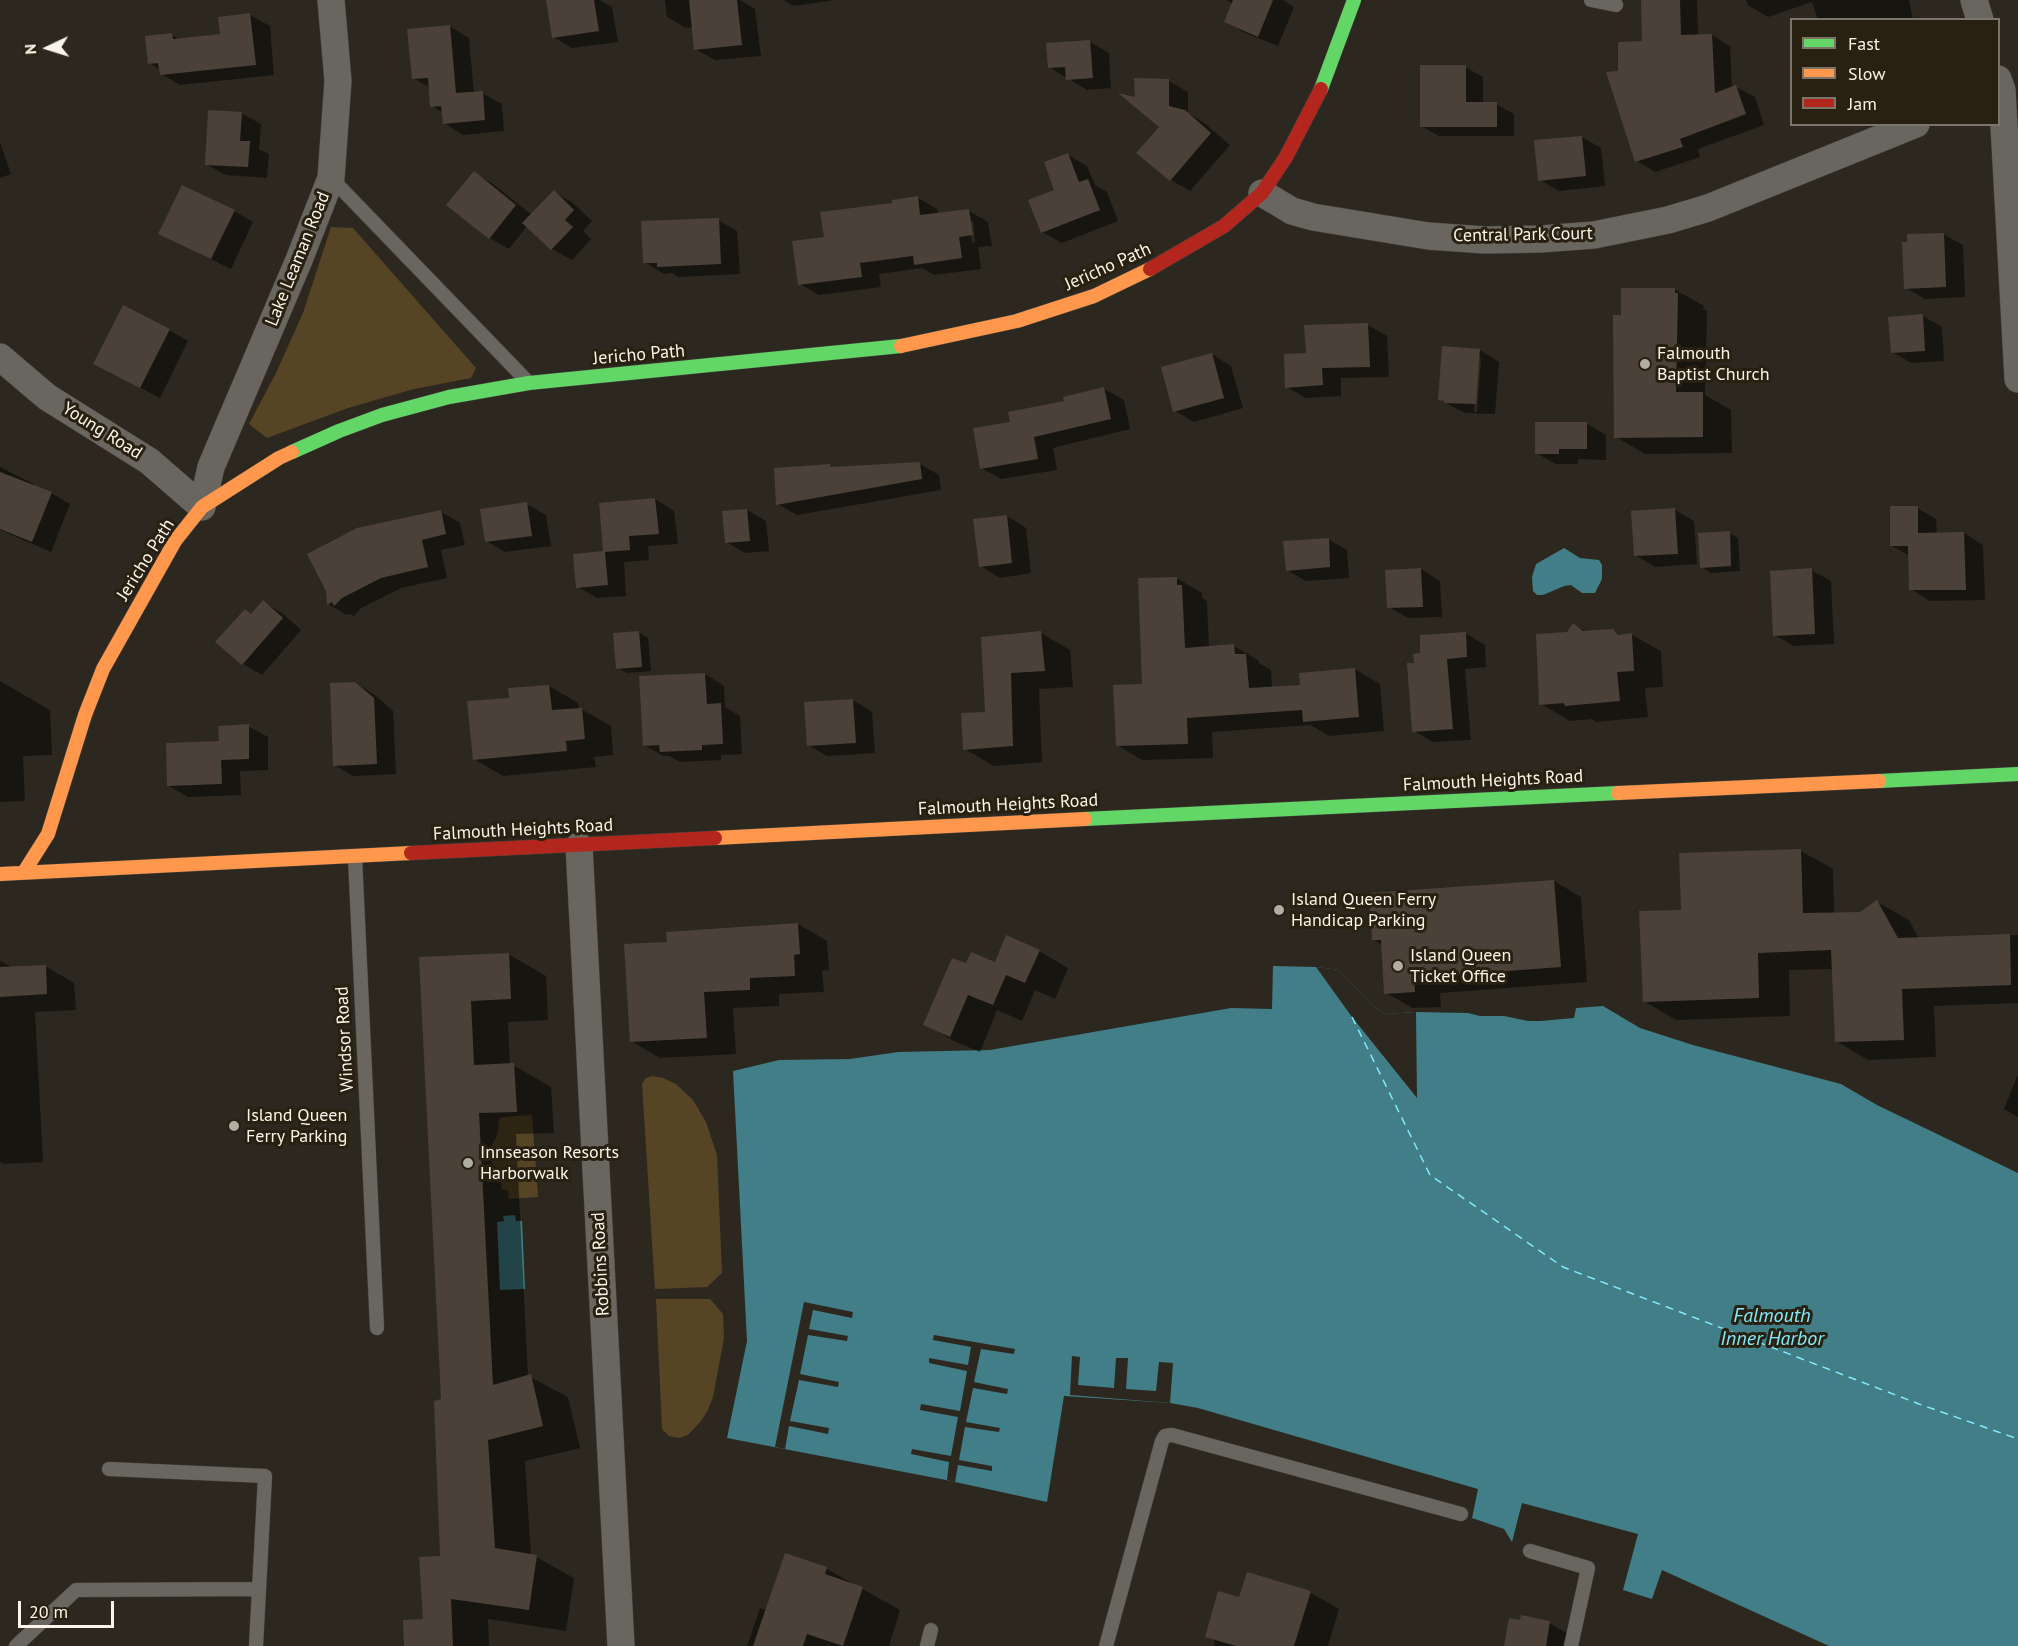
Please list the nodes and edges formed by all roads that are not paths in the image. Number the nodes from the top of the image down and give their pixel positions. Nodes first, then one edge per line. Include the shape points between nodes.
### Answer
1 (331, 0) edge
2 (1353, 0) edge
3 (1591, 0) edge
4 (1974, 0) edge
5 (1616, 5) dead end
6 (1979, 18) edge
7 (2004, 86) edge
8 (1911, 126) edge
9 (331, 178) junction
10 (1262, 193) junction
11 (0, 357) edge
12 (2018, 379) edge
13 (529, 383) junction
14 (202, 507) junction
15 (2018, 774) edge
16 (579, 846) junction
17 (355, 857) junction
18 (24, 872) junction
19 (0, 874) edge
20 (377, 1328) dead end
21 (109, 1469) dead end
22 (1461, 1514) dead end
23 (1530, 1551) dead end
24 (259, 1589) junction
25 (931, 1630) dead end
26 (16, 1646) edge
27 (256, 1646) edge
28 (621, 1646) edge
29 (927, 1646) edge
30 (1106, 1646) edge
31 (1571, 1646) edge

1 - 9 street, Lake Leaman Road via 338,81
2 - 10 main road, Jericho Path via 1317,98
3 - 5 lane
4 - 6 street
7 - 12 street
8 - 10 street, Central Park Court via 1708,208 1594,235 1485,240 1428,236 1313,217 1292,211
9 - 13 lane
9 - 14 street, Lake Leaman Road via 211,467
10 - 13 main road, Jericho Path via 1224,226 1137,277 1094,296 1017,321 905,346
11 - 14 street, Young Road via 47,397 149,461
13 - 14 main road, Jericho Path via 449,397 339,431 279,458
14 - 18 main road, Jericho Path via 175,541 103,669 48,834
15 - 16 main road, Falmouth Heights Road
16 - 17 main road, Falmouth Heights Road
16 - 28 street, Robbins Road
17 - 18 main road, Falmouth Heights Road
17 - 20 lane, Windsor Road
18 - 19 main road, Falmouth Heights Road
21 - 24 lane via 265,1476
22 - 30 lane via 1166,1436 1161,1441
23 - 31 lane via 1587,1568
24 - 26 lane via 76,1590
24 - 27 lane
25 - 29 lane

